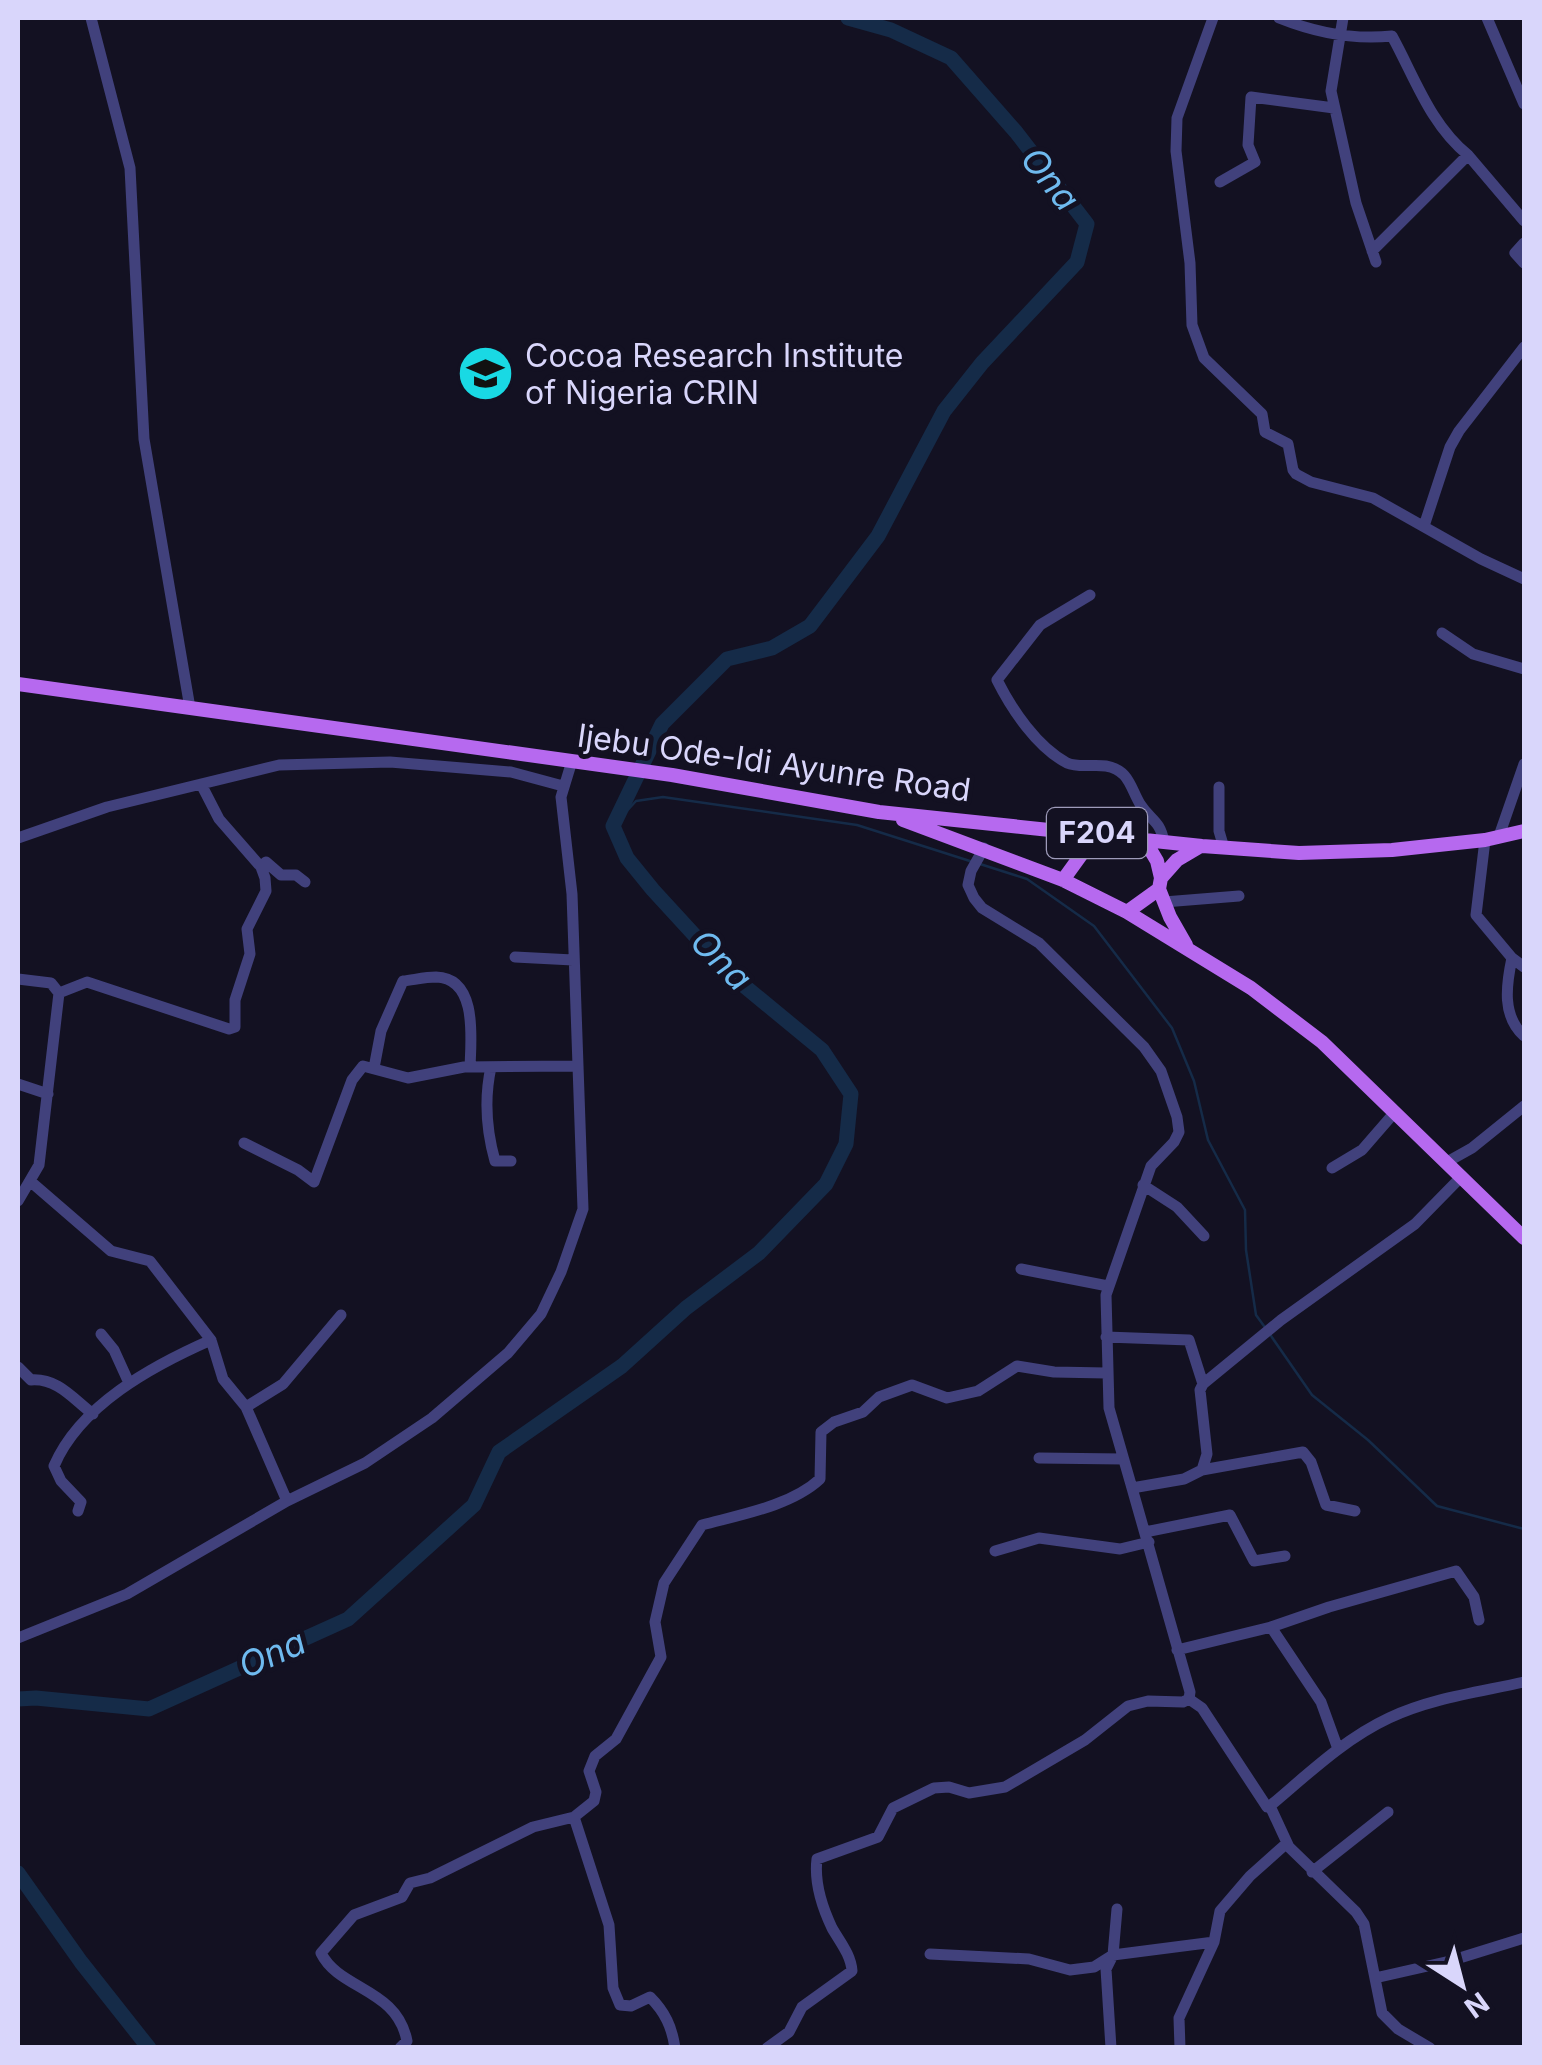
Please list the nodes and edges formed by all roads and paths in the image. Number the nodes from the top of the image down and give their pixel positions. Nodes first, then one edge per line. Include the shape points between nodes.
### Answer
1 (91, 18) edge
2 (1213, 18) edge
3 (1279, 18) edge
4 (1343, 18) edge
5 (1486, 18) edge
6 (1338, 32) junction
7 (1524, 104) edge
8 (1334, 108) junction
9 (1468, 155) junction
10 (1220, 182) dead end
11 (1524, 220) edge
12 (1524, 243) edge
13 (1524, 263) edge
14 (1524, 346) edge
15 (1424, 526) junction
16 (1524, 577) edge
17 (1090, 596) dead end
18 (1442, 633) dead end
19 (1524, 670) edge
20 (18, 684) edge
21 (190, 708) junction
22 (572, 762) junction
23 (1524, 764) edge
24 (201, 784) junction
25 (564, 786) junction
26 (1218, 788) dead end
27 (879, 812) junction
28 (1524, 831) edge
29 (1097, 833) junction
30 (18, 838) edge
31 (1492, 838) junction
32 (1144, 839) junction
33 (1164, 842) junction
34 (1202, 846) junction
35 (1224, 848) junction
36 (981, 853) junction
37 (262, 866) junction
38 (1063, 880) junction
39 (305, 882) dead end
40 (1162, 890) junction
41 (1239, 896) dead end
42 (1127, 912) junction
43 (1193, 954) junction
44 (514, 956) dead end
45 (1512, 958) junction
46 (573, 960) junction
47 (1524, 967) edge
48 (18, 979) edge
49 (60, 992) junction
50 (1524, 1036) edge
51 (576, 1066) junction
52 (470, 1067) junction
53 (491, 1067) junction
54 (374, 1068) junction
55 (18, 1084) edge
56 (48, 1094) junction
57 (1524, 1106) edge
58 (1395, 1112) junction
59 (244, 1143) dead end
60 (511, 1160) dead end
61 (1447, 1162) junction
62 (1332, 1168) dead end
63 (1462, 1176) junction
64 (30, 1180) junction
65 (1143, 1185) junction
66 (18, 1201) edge
67 (1204, 1236) dead end
68 (1524, 1238) edge
69 (1020, 1269) dead end
70 (1108, 1286) junction
71 (341, 1316) dead end
72 (101, 1334) dead end
73 (1106, 1338) junction
74 (211, 1340) junction
75 (18, 1367) edge
76 (1106, 1374) junction
77 (129, 1382) junction
78 (1203, 1384) junction
79 (246, 1407) junction
80 (93, 1414) junction
81 (1038, 1458) dead end
82 (1123, 1459) junction
83 (1202, 1470) junction
84 (1132, 1488) junction
85 (287, 1501) junction
86 (78, 1511) dead end
87 (1355, 1511) dead end
88 (1147, 1537) junction
89 (995, 1552) dead end
90 (1285, 1556) dead end
91 (1479, 1620) dead end
92 (1271, 1627) junction
93 (18, 1638) edge
94 (1177, 1650) junction
95 (1524, 1682) edge
96 (1189, 1699) junction
97 (1338, 1749) junction
98 (1270, 1806) junction
99 (1388, 1812) dead end
100 (574, 1817) junction
101 (1287, 1843) junction
102 (1312, 1872) junction
103 (1117, 1909) dead end
104 (1524, 1938) edge
105 (1214, 1942) junction
106 (930, 1954) dead end
107 (1114, 1955) junction
108 (1375, 1978) junction
109 (400, 2048) edge
110 (675, 2048) edge
111 (767, 2048) edge
112 (1111, 2048) edge
113 (1180, 2048) edge
114 (1430, 2048) edge

1 - 21 street via 130,168 144,439
2 - 15 street via 1177,118 1176,152 1192,324 1204,358 1262,414 1265,432 1288,444 1296,474 1373,498
3 - 6 street
4 - 6 street
5 - 7 street
6 - 8 street
6 - 9 street via 1392,36 1421,98
8 - 9 street via 1374,256
8 - 10 street via 1251,97 1248,146 1255,162
9 - 11 street
12 - 13 street via 1515,253
14 - 15 street via 1459,430
15 - 16 street
17 - 33 street via 1040,625 998,680 1008,703 1070,764 1110,766 1130,779 1140,803 1161,825
18 - 19 street via 1473,654
20 - 21 main road, Ijebu Ode-Idi Ayunre Road / F204
21 - 22 main road, Ijebu Ode-Idi Ayunre Road / F204
22 - 25 street
22 - 27 main road, Ijebu Ode-Idi Ayunre Road / F204
23 - 31 street
24 - 25 street via 279,765 390,762 511,772
24 - 30 street
24 - 37 street via 219,819
25 - 46 street
26 - 35 street
27 - 29 main road, Ijebu Ode-Idi Ayunre Road / F204
27 - 36 main road
28 - 31 main road, Ijebu Ode-Idi Ayunre Road / F204
29 - 32 main road, Ijebu Ode-Idi Ayunre Road / F204
29 - 38 main road
31 - 35 main road, Ijebu Ode-Idi Ayunre Road / F204 via 1392,850
31 - 45 street via 1476,916
32 - 33 main road, Ijebu Ode-Idi Ayunre Road / F204
32 - 40 main road
33 - 34 main road, Ijebu Ode-Idi Ayunre Road / F204
34 - 35 main road, Ijebu Ode-Idi Ayunre Road / F204
34 - 40 main road via 1178,860
36 - 38 main road
36 - 65 street via 970,892 982,908 1039,943 1161,1071 1179,1132
37 - 39 street via 266,862
37 - 49 street via 266,891 247,929 250,954 235,1000 235,1027 87,982
38 - 42 main road
40 - 41 street
40 - 42 main road
40 - 43 main road
42 - 43 main road
43 - 58 main road via 1252,988 1322,1042
44 - 46 street
45 - 47 street
45 - 50 street via 1507,1000 1512,1024
46 - 51 street
48 - 49 street via 51,983
49 - 56 street
51 - 53 street
51 - 85 street via 583,1209 541,1314 432,1418 365,1463
52 - 53 street
52 - 54 street via 408,1078
52 - 54 street via 463,994 434,977 402,980
53 - 60 street via 491,1146 496,1161
54 - 59 street via 362,1066 352,1080 314,1182
55 - 56 street
56 - 64 street via 40,1165
57 - 61 street
58 - 61 main road
58 - 62 street via 1362,1150
61 - 63 main road
63 - 68 main road
63 - 78 street via 1403,1234
64 - 66 street
64 - 74 street via 111,1251 150,1262
65 - 67 street
65 - 70 street
69 - 70 street
70 - 73 street
71 - 79 street via 283,1384
72 - 77 street
73 - 76 street
73 - 78 street via 1189,1340
74 - 77 street
74 - 79 street via 223,1379
75 - 80 street via 31,1380 58,1384
76 - 82 street
76 - 100 street via 1016,1366 978,1392 946,1398 912,1386 879,1397 820,1432 820,1479 810,1488 702,1525 664,1582 655,1622 661,1657 616,1739 595,1756 594,1801
77 - 80 street
78 - 83 street
79 - 85 street
80 - 86 street via 64,1443 54,1466 81,1502
81 - 82 street
82 - 84 street
83 - 84 street
83 - 87 street via 1303,1452 1326,1505
84 - 88 street
85 - 93 street via 127,1594
88 - 89 street via 1120,1549 1039,1538
88 - 90 street via 1230,1515 1254,1561
88 - 94 street
91 - 92 street via 1474,1597 1456,1571
92 - 94 street
92 - 97 street via 1321,1702
94 - 96 street
95 - 97 street via 1422,1704
96 - 98 street
96 - 111 street via 1128,1706 1005,1787 924,1792 892,1808 878,1837 817,1859 814,1878 852,1971 802,2007 789,2032
97 - 98 street
98 - 101 street
99 - 102 street
100 - 109 street via 533,1827 410,1883 402,1897 354,1915 329,1941 321,1952 326,1964 404,2023 407,2041
100 - 110 street via 608,1925 620,2005 650,1997 662,2010
101 - 102 street
101 - 105 street via 1220,1911
102 - 108 street via 1364,1924
103 - 107 street
104 - 108 street
105 - 107 street
105 - 113 street via 1179,2018
106 - 107 street via 1028,1959 1070,1970
107 - 112 street via 1106,1969
108 - 114 street via 1382,2013

